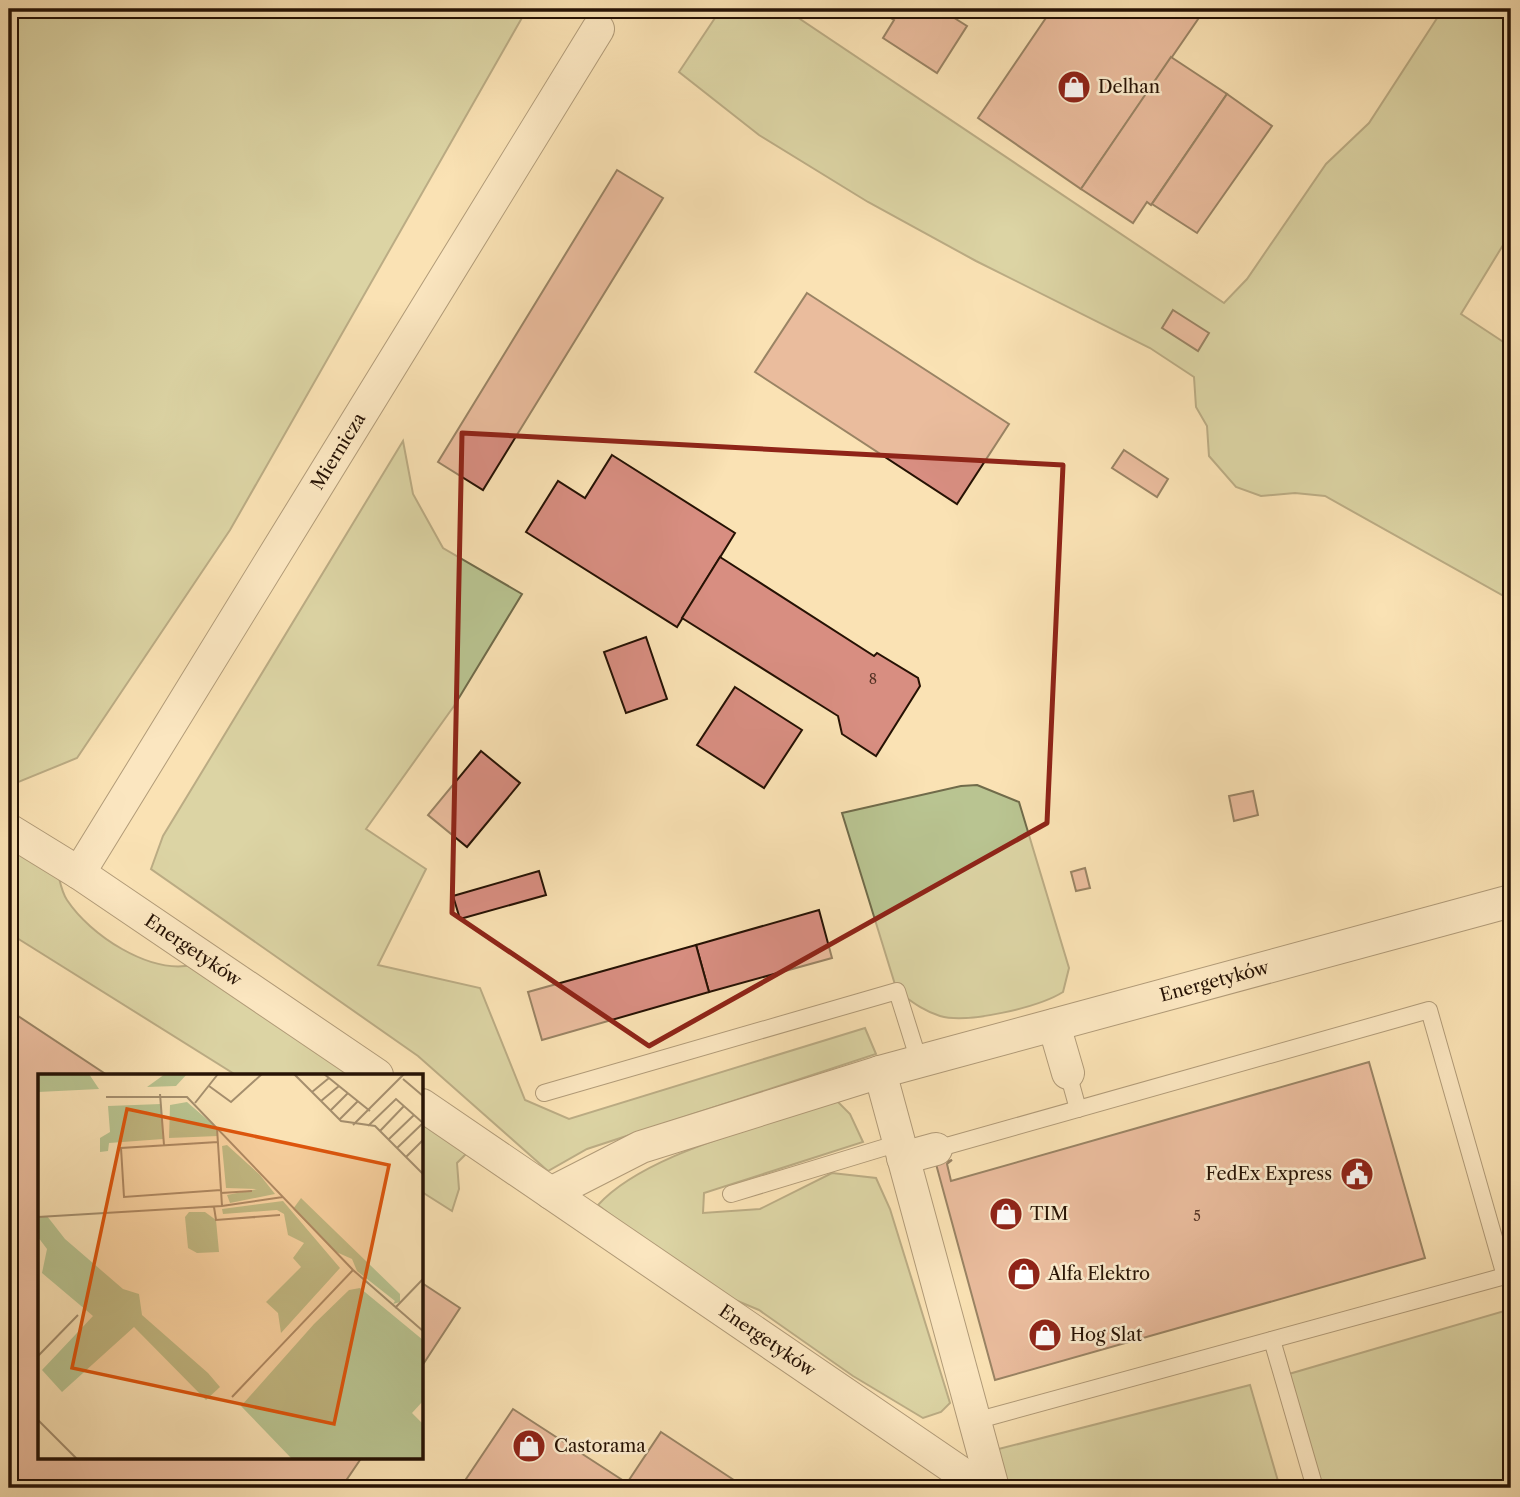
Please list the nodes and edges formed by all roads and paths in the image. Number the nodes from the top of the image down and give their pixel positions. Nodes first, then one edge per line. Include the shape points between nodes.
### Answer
1 (598, 29) dead end
2 (9, 830) edge
3 (79, 873) junction
4 (1511, 901) edge
5 (1054, 1026) junction
6 (919, 1061) junction
7 (880, 1072) junction
8 (1068, 1073) joint
9 (376, 1074) edge
10 (544, 1093) dead end
11 (424, 1106) edge
12 (1078, 1109) junction
13 (936, 1149) joint
14 (901, 1150) junction
15 (551, 1193) junction
16 (731, 1194) dead end
17 (1272, 1340) junction
18 (975, 1421) junction
19 (983, 1488) edge
20 (993, 1488) edge
21 (1315, 1488) edge

1 - 3 street, Miernicza
2 - 3 street, Energetyków
3 - 9 street, Energetyków
4 - 5 street, Energetyków
5 - 6 street, Energetyków
5 - 8 street
6 - 7 street, Energetyków
6 - 10 lane via 897,990
7 - 14 street
7 - 15 street, Energetyków via 641,1147
8 - 12 lane
11 - 15 street, Energetyków
12 - 13 lane
12 - 17 lane via 1429,1010 1505,1276
13 - 14 street
14 - 16 lane
14 - 18 street
15 - 19 street, Energetyków
17 - 18 lane
17 - 21 lane
18 - 20 street

